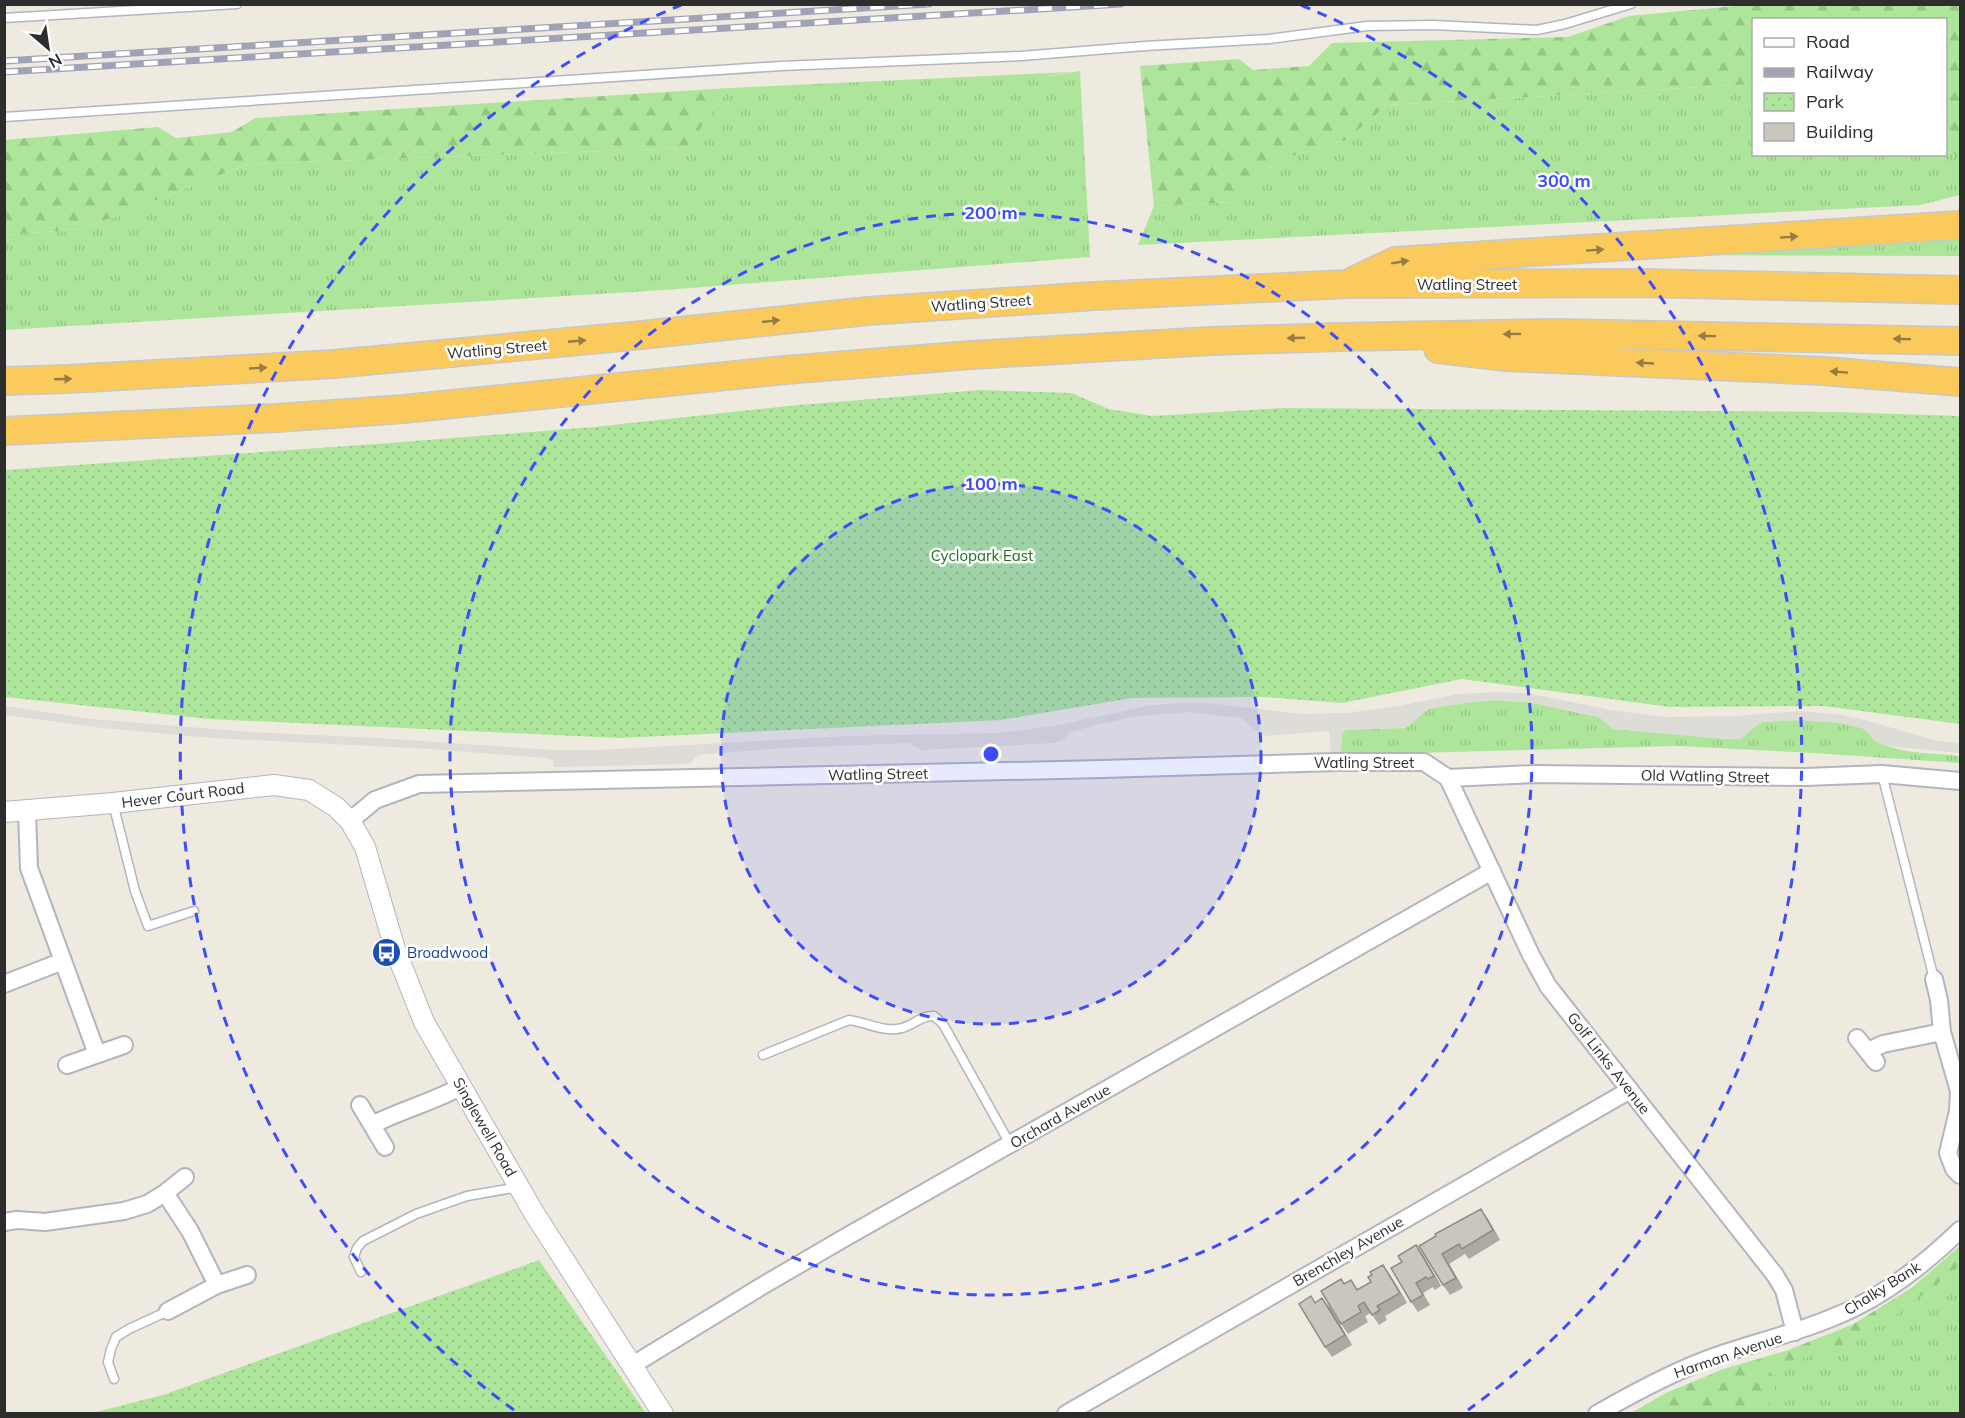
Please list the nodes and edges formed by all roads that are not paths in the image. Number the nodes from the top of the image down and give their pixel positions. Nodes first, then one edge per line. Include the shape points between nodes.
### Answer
1 (237, 4) edge
2 (1631, 4) edge
3 (4, 18) edge
4 (4, 117) edge
5 (1960, 225) edge
6 (1347, 284) junction
7 (1960, 290) edge
8 (1339, 337) junction
9 (1960, 341) edge
10 (4, 381) edge
11 (1960, 382) edge
12 (4, 431) edge
13 (1882, 774) junction
14 (1448, 778) junction
15 (1960, 781) edge
16 (113, 803) junction
17 (4, 812) edge
18 (27, 812) junction
19 (350, 821) junction
20 (1492, 871) junction
21 (194, 911) dead end
22 (63, 961) junction
23 (1934, 979) joint
24 (4, 984) edge
25 (1942, 1032) junction
26 (1857, 1038) dead end
27 (124, 1045) dead end
28 (97, 1054) junction
29 (763, 1055) dead end
30 (67, 1065) dead end
31 (462, 1086) junction
32 (1630, 1090) junction
33 (360, 1105) dead end
34 (372, 1125) junction
35 (1010, 1144) junction
36 (385, 1147) dead end
37 (1960, 1176) edge
38 (185, 1177) dead end
39 (519, 1187) junction
40 (165, 1193) junction
41 (4, 1222) edge
42 (1960, 1230) edge
43 (362, 1272) dead end
44 (247, 1275) dead end
45 (217, 1285) junction
46 (168, 1311) joint
47 (1795, 1332) junction
48 (631, 1366) junction
49 (114, 1379) dead end
50 (663, 1413) edge
51 (1066, 1413) edge
52 (1597, 1413) edge

1 - 3 lane
2 - 4 lane via 1537,30 1367,26 1269,39 1021,56 781,66
6 -> 5 highway via 1395,261
6 - 7 highway, Watling Street via 1640,283
10 -> 6 highway, Watling Street via 334,364 880,310
9 -> 8 highway via 1555,333
11 -> 8 highway via 1802,370 1506,357
8 -> 12 highway via 971,355 404,409
13 - 14 street, Old Watling Street via 1534,774
13 - 15 street, Old Watling Street
13 - 23 lane
14 - 19 street, Watling Street via 1424,762 1336,762 419,784 375,800
14 - 20 street, Golf Links Avenue
16 - 18 street, Hever Court Road
16 - 19 street, Hever Court Road via 282,785 313,792
16 - 21 lane via 148,926
17 - 18 street, Hever Court Road
18 - 22 street via 28,868
19 - 31 street, Singlewell Road via 365,847 417,1008
20 - 32 street, Golf Links Avenue via 1548,986
20 - 35 street, Orchard Avenue
22 - 24 street
22 - 28 street
23 - 25 street
25 - 26 street via 1886,1043 1872,1056
25 - 37 street via 1959,1095 1948,1156
27 - 28 street
28 - 30 street
29 - 35 lane via 849,1020 899,1029 934,1016 944,1024
31 - 34 street
31 - 39 street, Singlewell Road
32 - 47 street, Golf Links Avenue via 1774,1275 1784,1290
32 - 51 street, Brenchley Avenue
33 - 34 street
34 - 36 street
35 - 48 street, Orchard Avenue
38 - 40 street
39 - 43 lane via 427,1210 363,1241 354,1257
39 - 48 street, Singlewell Road
40 - 41 street via 124,1211 43,1222
40 - 45 street via 190,1231
42 - 47 street, Chalky Bank via 1877,1295
44 - 45 street
45 - 46 street
46 - 49 lane via 116,1337 108,1362
47 - 52 street, Harman Avenue via 1702,1362
48 - 50 street, Singlewell Road

